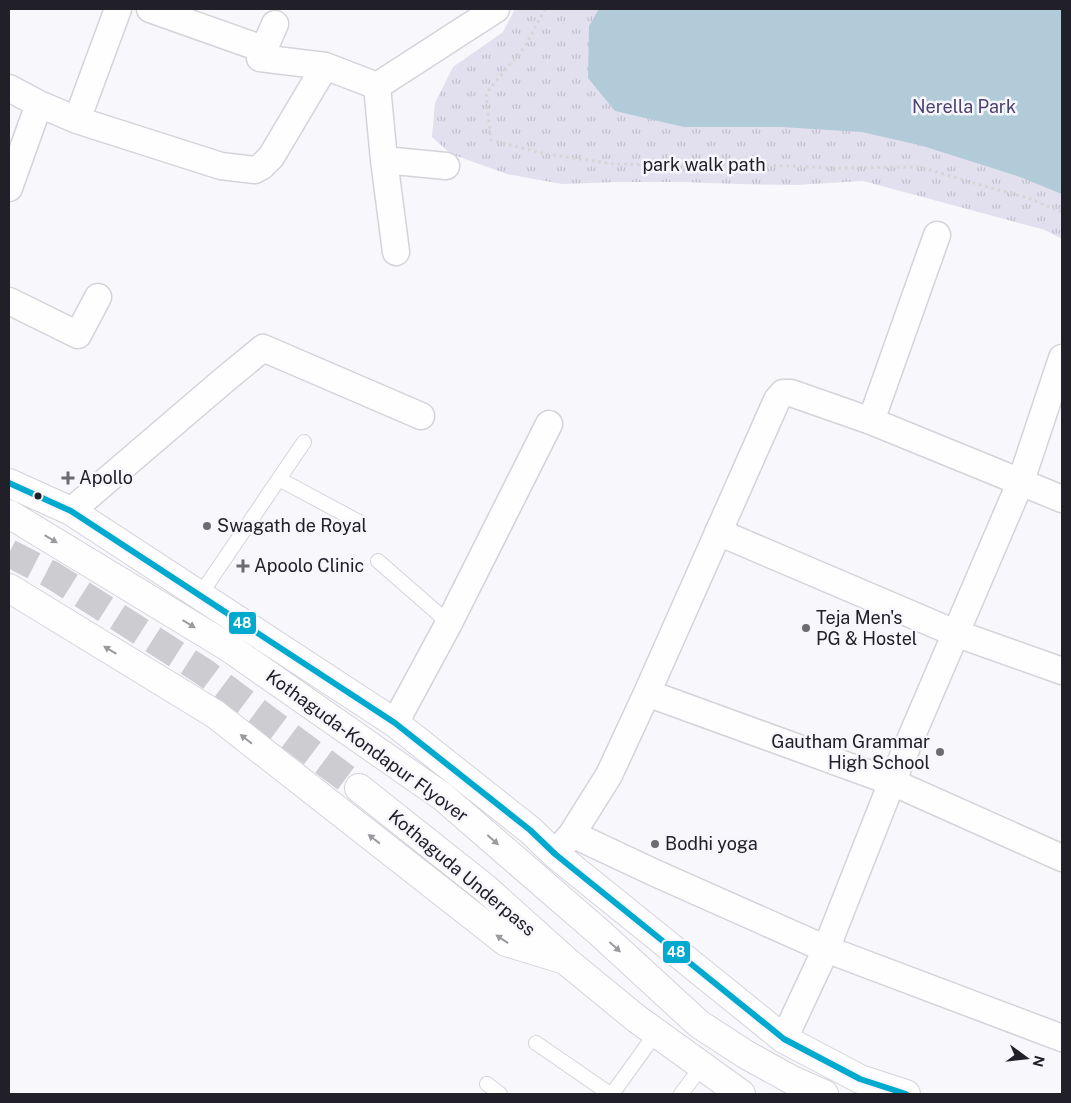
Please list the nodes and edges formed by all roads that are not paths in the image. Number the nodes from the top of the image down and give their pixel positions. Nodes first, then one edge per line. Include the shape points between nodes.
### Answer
1 (118, 9) edge
2 (150, 9) edge
3 (496, 9) edge
4 (275, 24) dead end
5 (263, 50) junction
6 (325, 66) junction
7 (377, 86) junction
8 (9, 88) edge
9 (39, 104) junction
10 (77, 120) junction
11 (15, 151) edge
12 (384, 160) junction
13 (446, 166) dead end
14 (9, 188) edge
15 (937, 235) dead end
16 (396, 252) dead end
17 (98, 296) dead end
18 (9, 301) edge
19 (1062, 358) edge
20 (421, 416) dead end
21 (871, 421) junction
22 (549, 424) dead end
23 (304, 442) dead end
24 (279, 479) junction
25 (1021, 481) junction
26 (9, 482) edge
27 (1062, 499) edge
28 (71, 511) junction
29 (9, 514) edge
30 (358, 522) dead end
31 (718, 532) junction
32 (378, 561) dead end
33 (9, 588) edge
34 (200, 595) junction
35 (449, 624) junction
36 (955, 633) junction
37 (1062, 671) edge
38 (647, 693) junction
39 (395, 723) junction
40 (892, 782) junction
41 (359, 788) tunnel mouth
42 (572, 834) junction
43 (555, 854) junction
44 (1062, 858) edge
45 (826, 949) junction
46 (565, 960) junction
47 (656, 1033) junction
48 (1062, 1038) edge
49 (784, 1039) junction
50 (536, 1043) dead end
51 (702, 1066) junction
52 (487, 1084) dead end
53 (500, 1094) edge
54 (611, 1094) edge
55 (681, 1094) edge
56 (741, 1094) edge
57 (824, 1094) edge
58 (906, 1094) edge

1 - 10 street
2 - 5 street
3 - 7 street
4 - 5 street
5 - 6 street via 260,58
6 - 7 street
6 - 10 street via 271,157 255,170 221,166
7 - 12 street
8 - 9 street
9 - 10 street
9 - 11 street
11 - 14 street
12 - 13 street
12 - 16 street
15 - 21 street
17 - 18 street via 78,335
19 - 25 street
20 - 28 street via 263,348
21 - 25 street
21 - 31 street via 791,393 782,393
22 - 35 street
23 - 24 lane
24 - 30 lane
24 - 34 lane
25 - 27 street
25 - 36 street
26 - 28 main road
28 - 34 main road
29 -> 57 main road, Kothaguda-Kondapur Flyover via 228,647 443,797 699,1024 745,1054
31 - 36 street
31 - 38 street
32 - 35 lane
46 -> 33 main road via 506,942 215,714
34 - 39 main road
35 - 39 street
36 - 37 street
36 - 40 street
38 - 40 street
38 - 42 street via 609,775
39 - 43 main road via 530,830
40 - 44 street
40 - 45 street
41 - 46 main road, Kothaguda Underpass via 485,888
42 - 43 street
42 - 45 street
43 - 49 main road
45 - 48 street
45 - 49 street
46 - 47 main road, Kothaguda Underpass
47 - 51 main road, Kothaguda Underpass
47 - 54 lane
49 - 58 main road via 860,1079
50 - 54 lane
51 - 55 lane
51 - 56 main road, Kothaguda Underpass
52 - 53 lane

